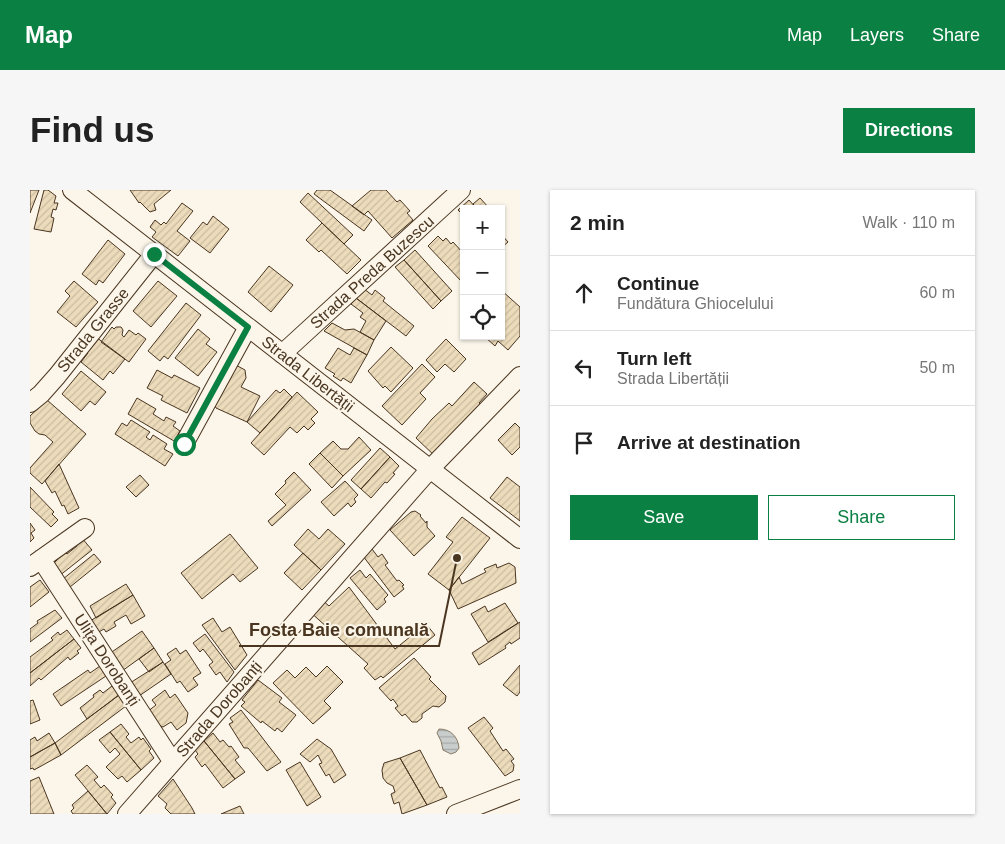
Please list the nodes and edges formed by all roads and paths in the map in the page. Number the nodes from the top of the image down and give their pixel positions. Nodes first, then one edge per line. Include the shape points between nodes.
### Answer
1 (72, 190) edge
2 (461, 190) edge
3 (154, 254) junction
4 (248, 327) junction
5 (282, 354) junction
6 (520, 376) edge
7 (30, 403) edge
8 (184, 444) dead end
9 (430, 469) junction
10 (85, 528) dead end
11 (520, 539) edge
12 (36, 563) edge
13 (172, 761) junction
14 (520, 790) edge
15 (127, 814) edge
16 (456, 814) edge

1 - 3 street, Strada Libertății
2 - 5 street, Strada Preda Buzescu
3 - 4 street, Strada Libertății
3 - 7 street, Strada Grasse via 57,376
4 - 5 street, Strada Libertății
4 - 8 street
5 - 9 street, Strada Libertății
6 - 9 street, Strada Dorobanți
9 - 11 street, Strada Libertății
9 - 13 street, Strada Dorobanți
10 - 12 street
12 - 13 street, Ulița Dorobanți
13 - 15 street, Strada Dorobanți
14 - 16 street

